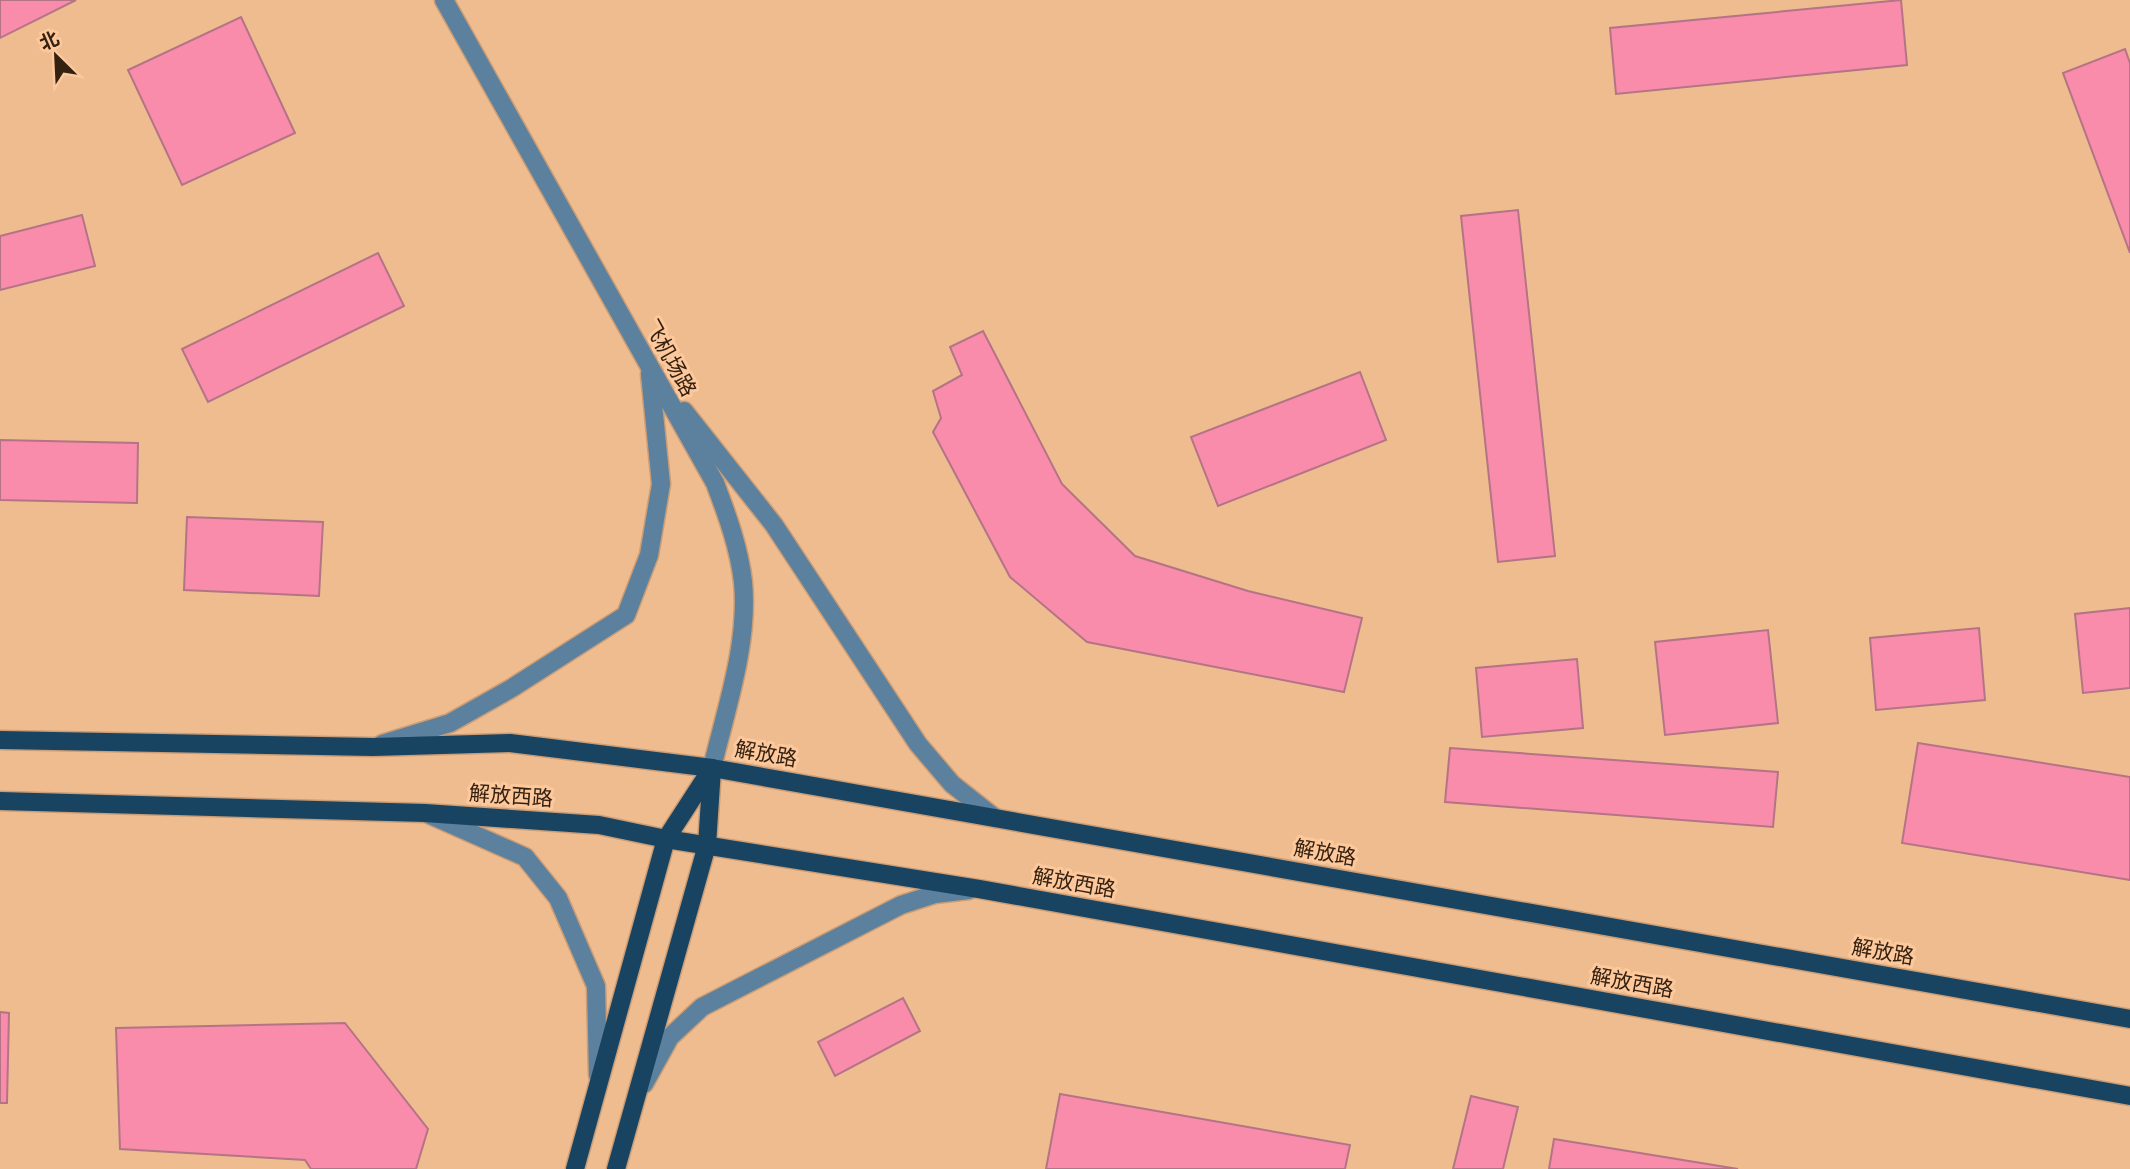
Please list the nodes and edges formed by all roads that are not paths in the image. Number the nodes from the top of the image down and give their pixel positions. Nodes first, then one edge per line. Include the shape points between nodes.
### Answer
1 (444, 0) edge
2 (649, 367) junction
3 (0, 740) edge
4 (373, 747) junction
5 (712, 768) junction
6 (0, 801) edge
7 (425, 813) junction
8 (995, 818) junction
9 (666, 839) junction
10 (707, 845) junction
11 (979, 889) junction
12 (2130, 1019) edge
13 (598, 1086) junction
14 (2130, 1096) edge
15 (636, 1100) junction
16 (575, 1169) edge
17 (616, 1169) edge

1 - 2 street, 飞机场路
2 - 4 street via 661,485 649,555 626,615 450,723
2 - 5 street, 飞机场路 via 715,483 734,535 743,583 742,629
2 - 8 street via 774,525 918,744 952,784
3 - 4 main road
4 - 5 main road, 解放路 via 510,743
5 - 8 main road, 解放路
5 - 9 main road
5 - 10 main road
6 - 7 main road, 解放西路
7 - 9 main road, 解放西路 via 599,825
7 - 13 street via 525,858 558,898 596,986
8 - 12 main road, 解放路
9 - 10 main road, 解放西路
9 - 13 main road
10 - 11 main road, 解放西路
10 - 15 main road
11 - 14 main road, 解放西路
11 - 15 street via 935,894 901,905 702,1007 670,1037
13 - 16 main road
15 - 17 main road

